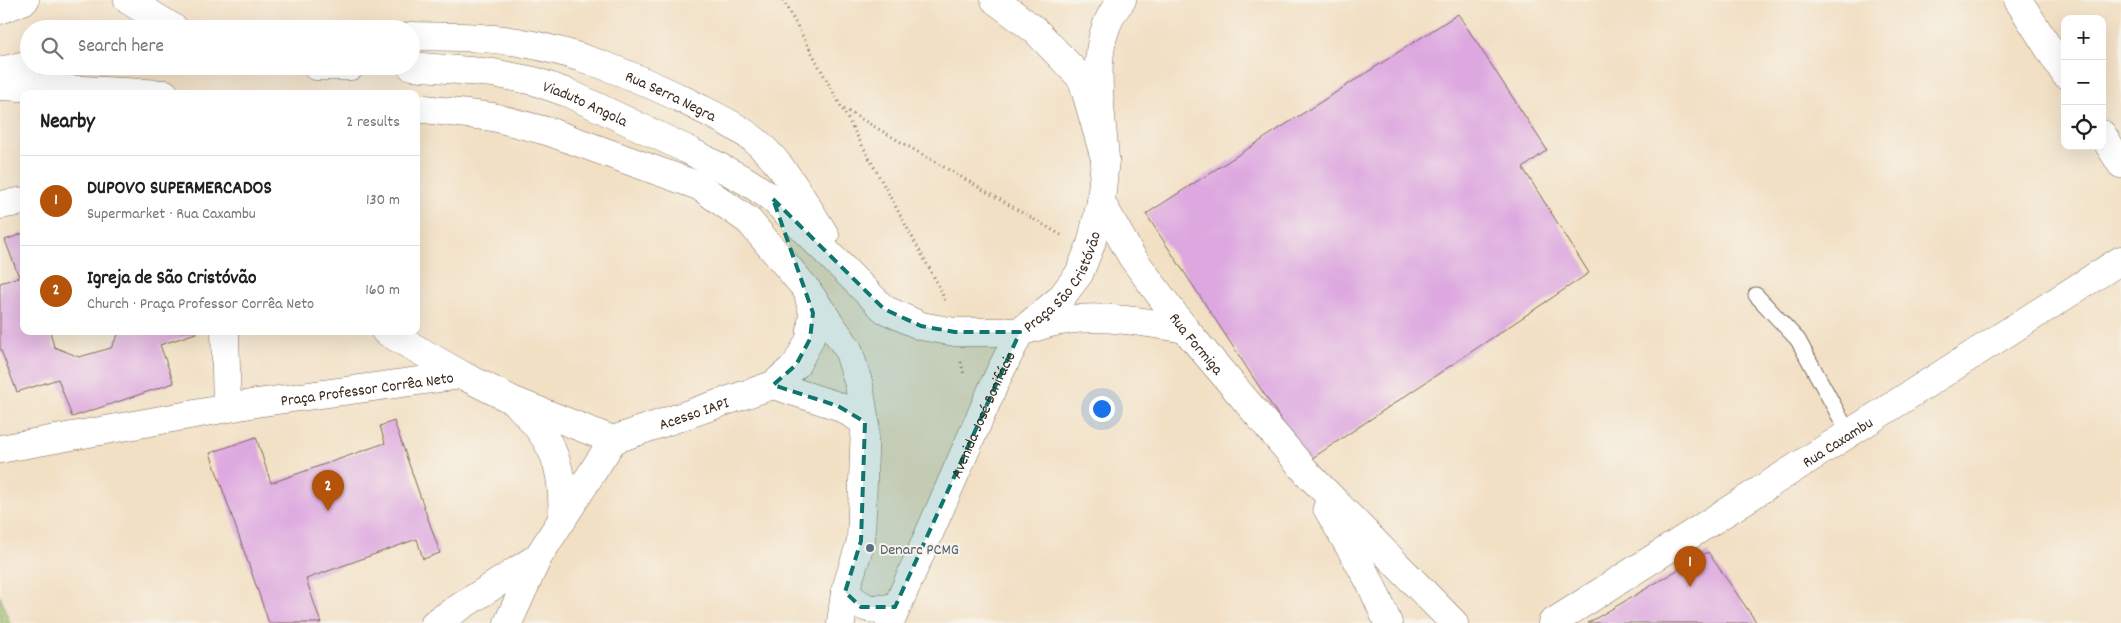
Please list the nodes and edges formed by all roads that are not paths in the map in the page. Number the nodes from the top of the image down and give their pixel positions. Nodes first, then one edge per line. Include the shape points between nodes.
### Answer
1 (24, 0) edge
2 (128, 0) edge
3 (995, 0) edge
4 (1122, 0) edge
5 (2018, 0) edge
6 (0, 10) edge
7 (160, 20) edge
8 (420, 36) edge
9 (20, 66) edge
10 (420, 67) edge
11 (2061, 68) edge
12 (0, 71) edge
13 (0, 86) edge
14 (82, 90) edge
15 (420, 108) edge
16 (2106, 140) edge
17 (1105, 159) junction
18 (2121, 164) edge
19 (748, 182) joint
20 (773, 199) junction
21 (20, 202) edge
22 (1101, 202) junction
23 (0, 206) edge
24 (2121, 260) edge
25 (857, 282) junction
26 (807, 290) junction
27 (1756, 295) dead end
28 (1185, 329) junction
29 (1020, 332) junction
30 (225, 335) edge
31 (392, 335) edge
32 (462, 375) junction
33 (773, 385) junction
34 (514, 401) junction
35 (227, 408) junction
36 (865, 422) junction
37 (1849, 434) junction
38 (613, 440) junction
39 (0, 449) edge
40 (1308, 474) junction
41 (562, 521) junction
42 (538, 558) junction
43 (846, 592) junction
44 (893, 615) edge
45 (435, 623) edge
46 (508, 623) edge
47 (841, 623) edge
48 (1388, 623) edge
49 (1454, 623) edge
50 (1552, 623) edge

1 - 6 main road
2 - 7 main road
3 - 17 main road, Praça São Cristóvão via 1036,31 1082,80
4 - 17 main road via 1102,36 1100,75
5 - 11 main road
8 - 25 main road, Rua Serra Negra via 474,37 554,50 646,81 725,121 757,143 779,165
9 - 12 main road
10 - 19 main road, Viaduto Angola via 493,73 534,81 629,121
13 - 14 main road
15 - 26 main road via 493,116 699,186 749,221
16 - 18 main road
17 - 22 main road, Praça São Cristóvão
19 - 20 main road, Praça São Cristóvão
20 - 25 main road, Praça São Cristóvão
20 - 26 main road
21 - 23 main road
22 - 28 main road, Rua Formiga via 1132,257
22 - 29 main road, Praça São Cristóvão via 1091,244 1079,274 1060,299
24 - 37 main road, Rua Caxambu
25 - 29 main road, Praça São Cristóvão via 884,310 921,326 955,332
26 - 33 main road, Acesso IAPI via 813,313 810,339 796,365
26 - 36 main road via 848,349 859,385
27 - 37 lane via 1798,340
28 - 29 main road, Avenida José Bonifácio via 1152,323 1090,319 1062,321
28 - 40 main road, Rua Formiga
29 - 44 main road, Avenida José Bonifácio
30 - 35 main road
31 - 32 main road
32 - 34 main road, Praça Professor Corrêa Neto
32 - 35 main road, Praça Professor Corrêa Neto
33 - 36 main road via 838,406
33 - 38 main road, Acesso IAPI
34 - 38 main road, Praça Professor Corrêa Neto
34 - 41 main road via 551,444 560,467 564,495
35 - 39 main road, Praça Professor Corrêa Neto
36 - 43 main road via 860,541
37 - 50 main road, Rua Caxambu
38 - 41 main road
40 - 48 main road, Rua Formiga via 1371,584
40 - 49 main road, Rua Formiga
41 - 42 main road
42 - 45 main road
42 - 46 main road
43 - 44 main road via 861,608
43 - 47 main road

